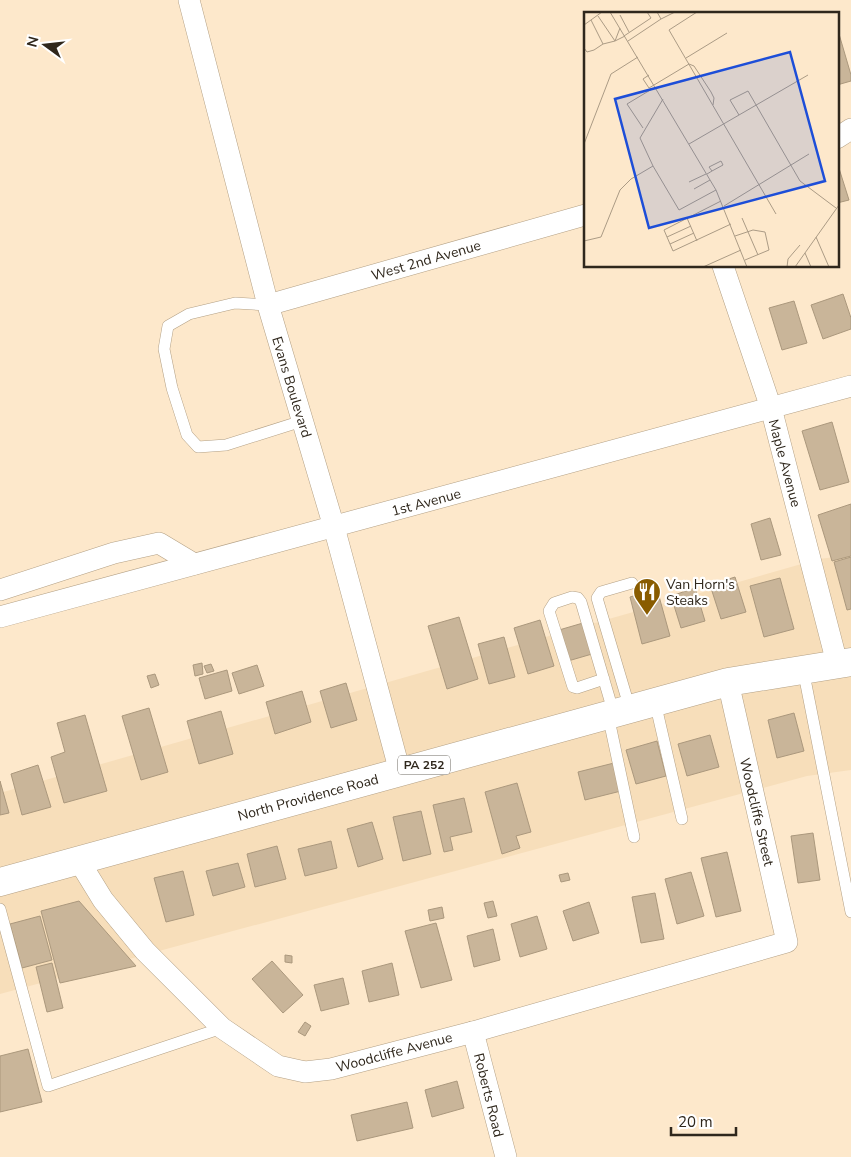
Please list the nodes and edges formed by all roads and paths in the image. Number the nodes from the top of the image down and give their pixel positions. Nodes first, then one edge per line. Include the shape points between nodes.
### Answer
1 (189, 0) edge
2 (851, 129) edge
3 (838, 137) edge
4 (584, 215) edge
5 (724, 268) edge
6 (268, 305) junction
7 (851, 386) edge
8 (771, 408) junction
9 (302, 421) junction
10 (334, 527) junction
11 (194, 564) junction
12 (632, 583) dead end
13 (0, 590) edge
14 (0, 617) edge
15 (844, 662) edge
16 (803, 670) junction
17 (604, 679) junction
18 (728, 682) junction
19 (627, 710) junction
20 (400, 772) junction
21 (682, 819) dead end
22 (634, 837) dead end
23 (79, 861) junction
24 (0, 882) edge
25 (0, 909) edge
26 (851, 909) edge
27 (786, 942) joint
28 (222, 1028) junction
29 (473, 1032) junction
30 (506, 1157) edge

1 - 6 street, Evans Boulevard
2 - 3 street
4 - 6 street, West 2nd Avenue
5 - 8 street, Maple Avenue
6 - 9 street, Evans Boulevard
6 - 9 lane via 235,303 189,314 168,326 164,348 172,388 187,435 198,447 226,446
7 - 8 street, 1st Avenue
8 - 10 street, 1st Avenue
8 - 15 street, Maple Avenue
9 - 10 street, Evans Boulevard
10 - 11 street, 1st Avenue
10 - 20 street, Evans Boulevard
11 - 13 street via 159,543 114,553
11 - 14 street, 1st Avenue
12 - 19 lane via 601,592 598,598
15 - 16 main road, North Providence Road / PA 252
16 - 18 main road, North Providence Road / PA 252
16 - 26 lane
17 - 17 lane via 581,602 572,597 554,603 549,611 573,687
17 - 19 lane
18 - 19 main road, North Providence Road / PA 252
18 - 27 street, Woodcliffe Street
19 - 20 main road, North Providence Road / PA 252
19 - 21 lane
19 - 22 lane
20 - 23 main road, North Providence Road / PA 252
23 - 24 main road, North Providence Road / PA 252
23 - 28 street, Woodcliffe Avenue via 104,900 145,951
25 - 28 lane via 48,1086
27 - 29 street, Woodcliffe Avenue
28 - 29 street, Woodcliffe Avenue via 278,1066 305,1072 331,1069
29 - 30 street, Roberts Road

